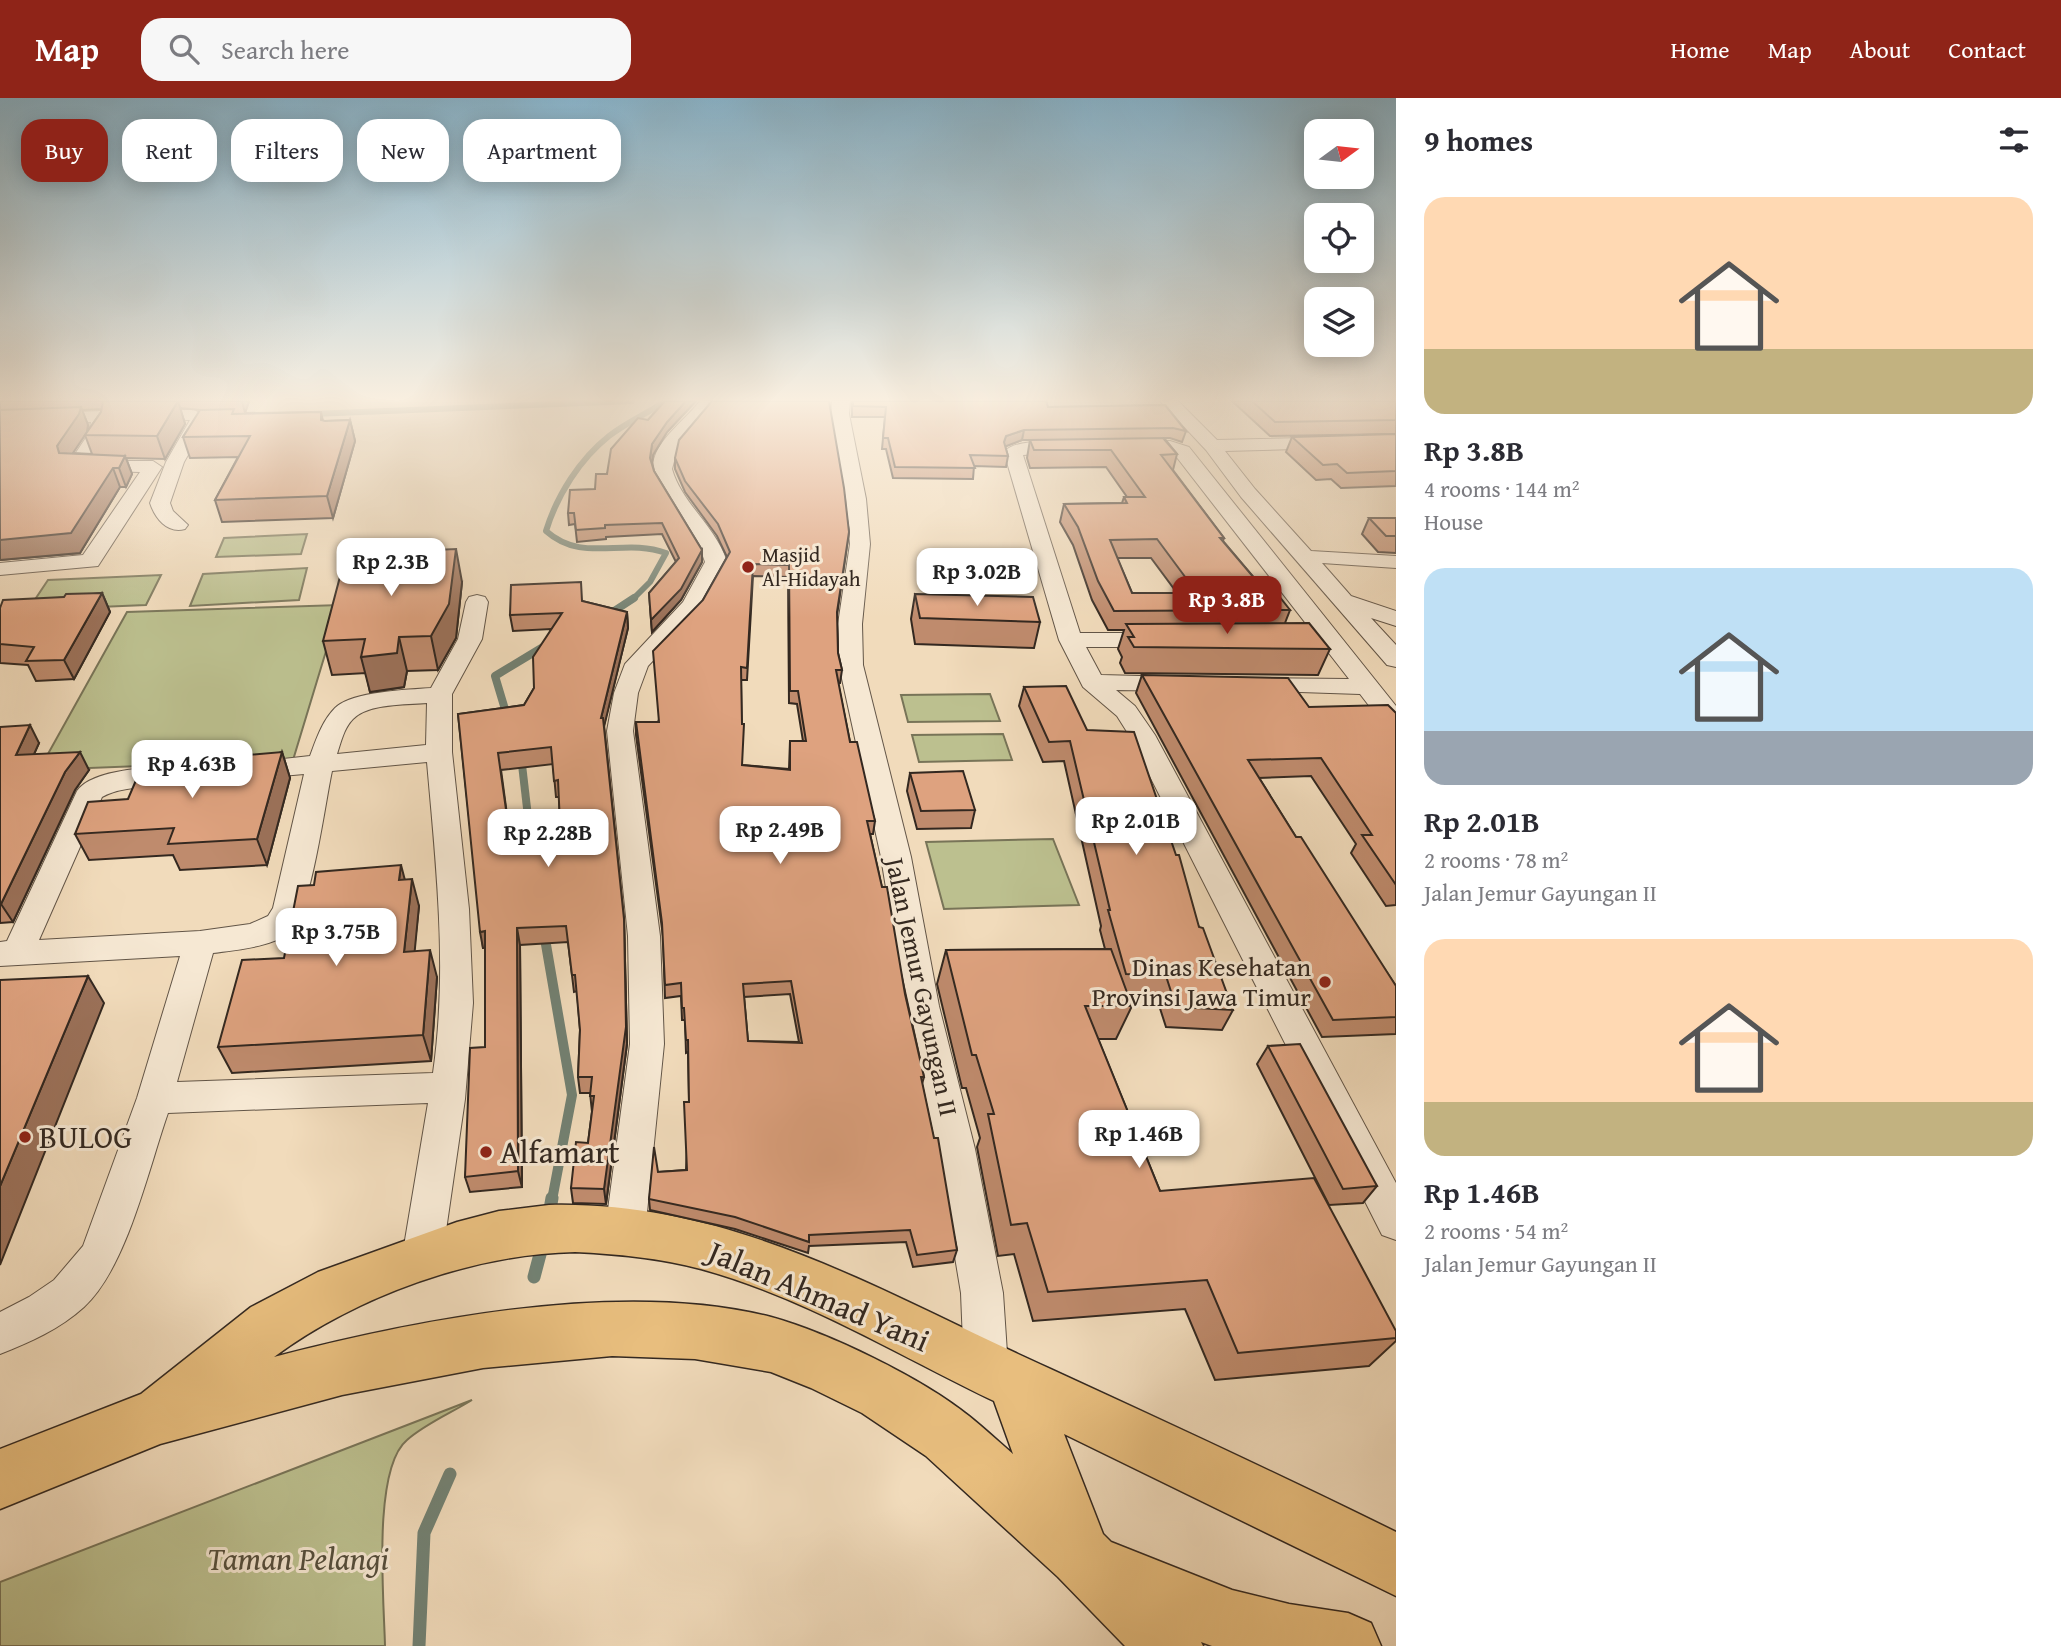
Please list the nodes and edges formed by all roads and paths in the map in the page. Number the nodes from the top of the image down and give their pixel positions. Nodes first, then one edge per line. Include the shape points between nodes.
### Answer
1 (149, 473) edge
2 (171, 473) edge
3 (663, 473) edge
4 (851, 473) edge
5 (1019, 473) edge
6 (1198, 473) edge
7 (1233, 473) edge
8 (178, 524) dead end
9 (1307, 557) junction
10 (1396, 562) edge
11 (0, 569) edge
12 (1345, 601) junction
13 (477, 602) dead end
14 (1396, 619) edge
15 (1180, 639) edge
16 (1302, 639) edge
17 (1329, 639) junction
18 (1071, 640) junction
19 (1396, 660) edge
20 (1092, 682) junction
21 (1202, 684) edge
22 (1230, 685) edge
23 (1367, 687) junction
24 (440, 694) junction
25 (1396, 723) edge
26 (439, 752) junction
27 (320, 764) junction
28 (200, 943) junction
29 (9, 953) edge
30 (448, 1087) junction
31 (155, 1098) junction
32 (1396, 1222) edge
33 (625, 1232) junction
34 (422, 1258) junction
35 (0, 1333) edge
36 (1001, 1375) junction
37 (160, 1415) junction
38 (0, 1479) edge
39 (1085, 1560) junction
40 (1396, 1565) edge
41 (1131, 1646) edge
42 (1170, 1646) edge
43 (1348, 1646) edge

1 - 11 street via 91,561
2 - 8 street via 160,503 164,514
3 - 33 street via 713,549 716,562 693,605 637,664 622,713 620,731 643,936 647,1044
4 - 36 street, Jalan Jemur Gayungan II via 860,544 850,624 851,665 896,857 922,1006
5 - 18 street
6 - 17 street
7 - 9 street
9 - 10 street
9 - 12 street
12 - 14 street
12 - 19 street
13 - 24 street via 470,639
15 - 18 street
16 - 17 street
17 - 23 street
18 - 20 street
20 - 21 street
20 - 32 street via 1126,711 1142,735
22 - 23 street
23 - 25 street
24 - 26 street
24 - 27 street via 347,710
26 - 27 street
26 - 30 street via 456,948
27 - 28 street via 285,919 255,935
27 - 29 street via 102,785 91,792
28 - 29 street
28 - 31 street
30 - 31 street
30 - 34 street
31 - 35 street via 99,1257 88,1275 56,1305
33 - 34 highway, Jalan Ahmad Yani via 569,1228 502,1234
33 - 36 highway, Jalan Ahmad Yani via 701,1245 762,1265
34 - 37 highway, Jalan Ahmad Yani via 306,1305 256,1335
36 - 39 highway
36 - 40 highway, Jalan Ahmad Yani
37 - 38 highway
37 - 39 highway via 342,1367 483,1341 612,1329 695,1332 771,1345 882,1393 947,1435
39 - 41 highway
39 - 42 highway
39 - 43 highway via 1233,1622

